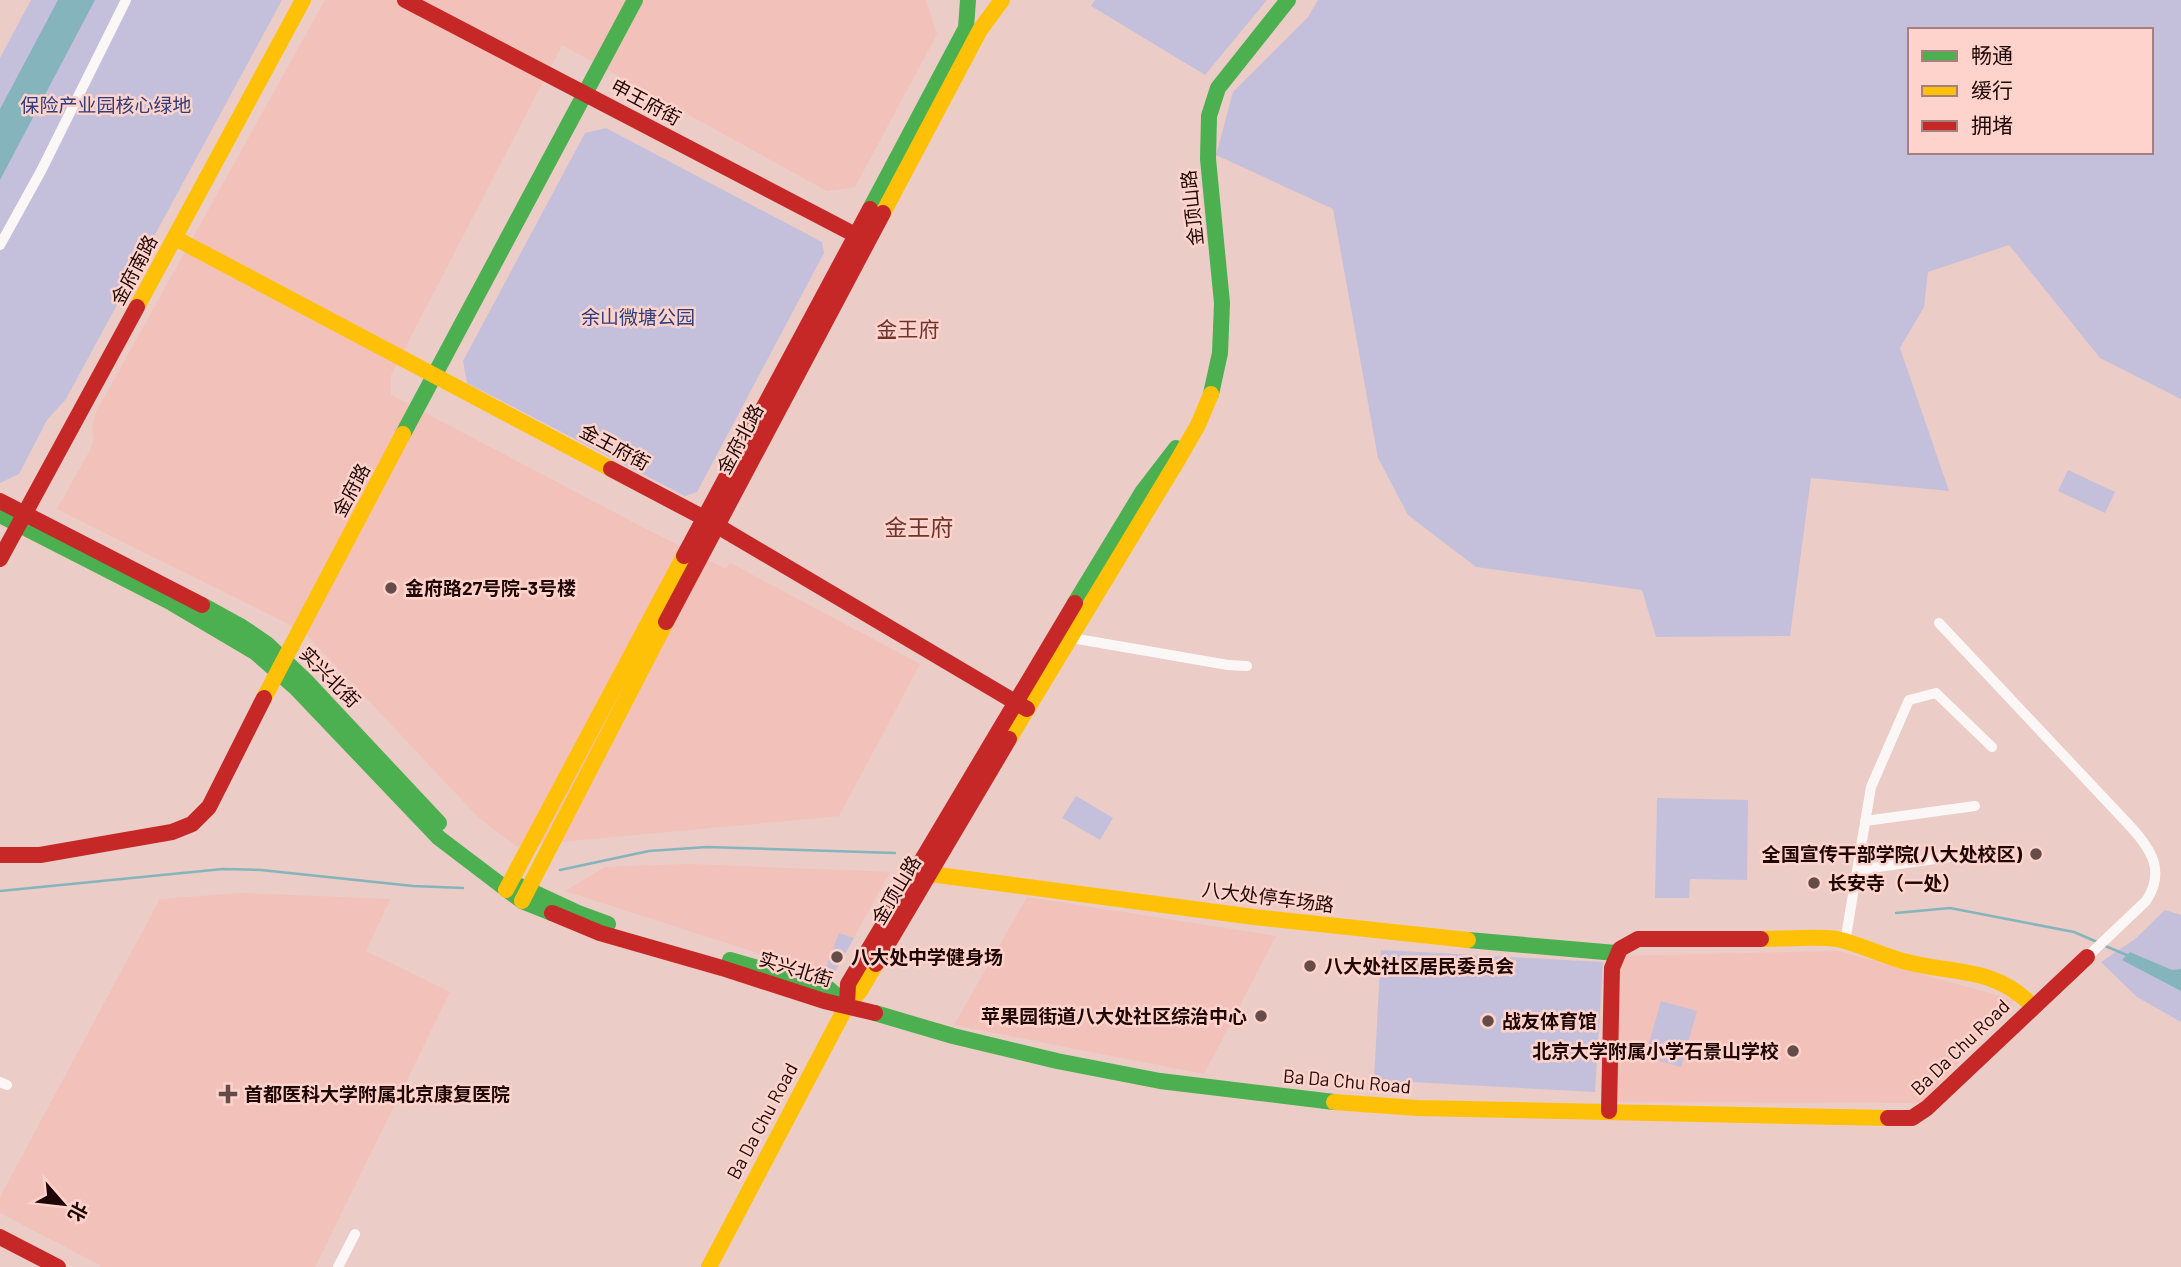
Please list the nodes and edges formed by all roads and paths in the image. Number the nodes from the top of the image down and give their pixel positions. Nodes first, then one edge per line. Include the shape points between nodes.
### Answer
1 (126, 0) edge
2 (303, 0) edge
3 (405, 0) edge
4 (635, 0) edge
5 (968, 0) edge
6 (1002, 0) edge
7 (1288, 0) edge
8 (585, 94) junction
9 (174, 238) junction
10 (862, 239) junction
11 (0, 245) edge
12 (435, 376) junction
13 (0, 501) edge
14 (0, 515) edge
15 (22, 520) junction
16 (711, 522) junction
17 (0, 559) edge
18 (1939, 623) dead end
19 (1063, 636) junction
20 (281, 665) junction
21 (1247, 666) dead end
22 (1022, 705) junction
23 (1992, 747) dead end
24 (1975, 806) dead end
25 (1865, 821) junction
26 (1970, 854) dead end
27 (0, 855) edge
28 (1857, 870) junction
29 (923, 872) junction
30 (509, 886) junction
31 (525, 896) junction
32 (1845, 942) junction
33 (1616, 953) junction
34 (2087, 957) joint
35 (847, 1005) junction
36 (2033, 1006) junction
37 (1609, 1111) junction
38 (355, 1234) dead end
39 (0, 1237) edge
40 (58, 1267) edge
41 (338, 1267) edge
42 (709, 1267) edge

1 - 11 street
2 - 9 street, 金府南路
3 - 8 street, 申王府街
4 - 8 street, 金府路
5 - 10 street, 金府北路 via 966,28
6 - 10 street, 金府北路 via 980,30
7 - 19 street, 金顶山路 via 1211,104 1208,160 1222,287 1222,332 1208,403 1194,433
8 - 10 street, 申王府街
8 - 12 street, 金府路
9 - 12 street, 金王府街
9 - 15 street, 金府南路
10 - 16 street, 金府北路
12 - 16 street, 金王府街
12 - 20 street, 金府路
13 - 15 street, 实兴北街
14 - 15 street, 实兴北街
15 - 17 street, 金府南路
15 - 20 street, 实兴北街 via 242,627 267,645
16 - 22 street, 金王府街
16 - 30 street, 金府北路
16 - 31 street, 金府北路
18 - 34 street via 2150,850 2154,890
19 - 21 street
19 - 22 street, 金顶山路
20 - 27 street, 金府路 via 209,807 192,824 172,832 40,855
20 - 30 street, 实兴北街 via 305,680 445,830
22 - 29 street, 金顶山路
23 - 25 street via 1936,693 1909,700 1871,787
24 - 25 street
25 - 28 street
26 - 28 street
28 - 32 street
29 - 33 street, 八大处停车场路 via 1254,917
29 - 35 street, 金顶山路 via 860,991
30 - 31 street, 实兴北街
31 - 35 street, 实兴北街 via 829,989
32 - 33 street via 1638,939 1624,943
32 - 36 street via 1906,962 1977,974 2010,986
33 - 37 street
34 - 36 street, Ba Da Chu Road
35 - 37 street, Ba Da Chu Road via 1057,1061 1160,1081 1417,1108
35 - 42 street, Ba Da Chu Road
36 - 37 street, Ba Da Chu Road via 1917,1116
38 - 41 street
39 - 40 street

